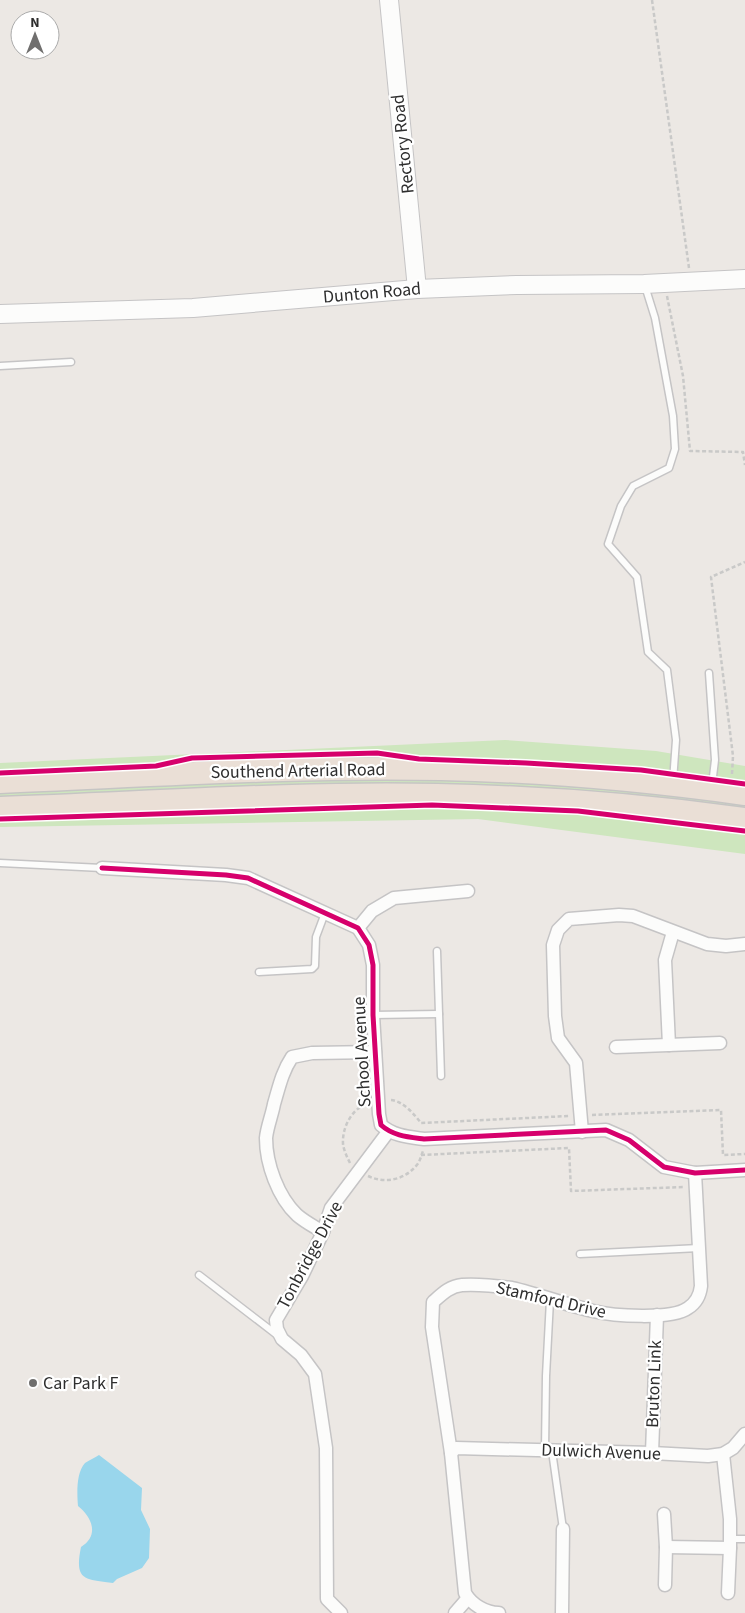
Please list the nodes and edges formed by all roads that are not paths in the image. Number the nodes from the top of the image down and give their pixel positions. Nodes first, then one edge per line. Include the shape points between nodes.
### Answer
1 (389, 0) edge
2 (745, 279) edge
3 (644, 284) junction
4 (417, 289) junction
5 (0, 314) edge
6 (71, 362) dead end
7 (0, 366) edge
8 (709, 673) dead end
9 (0, 782) edge
10 (673, 785) junction
11 (725, 786) edge
12 (0, 808) edge
13 (745, 819) edge
14 (0, 863) edge
15 (102, 868) joint
16 (468, 891) dead end
17 (326, 913) junction
18 (358, 928) junction
19 (673, 932) junction
20 (745, 944) edge
21 (437, 951) dead end
22 (259, 972) dead end
23 (439, 1014) junction
24 (373, 1015) junction
25 (720, 1044) dead end
26 (669, 1045) junction
27 (616, 1047) dead end
28 (375, 1052) junction
29 (441, 1076) dead end
30 (388, 1132) junction
31 (582, 1132) junction
32 (745, 1170) edge
33 (695, 1173) junction
34 (323, 1232) junction
35 (700, 1248) junction
36 (580, 1254) dead end
37 (199, 1275) dead end
38 (550, 1300) junction
39 (656, 1316) junction
40 (282, 1339) junction
41 (745, 1434) edge
42 (548, 1450) junction
43 (451, 1453) junction
44 (652, 1453) junction
45 (722, 1454) junction
46 (664, 1514) dead end
47 (563, 1528) joint
48 (745, 1540) edge
49 (730, 1543) junction
50 (666, 1547) junction
51 (665, 1585) dead end
52 (728, 1593) dead end
53 (468, 1598) junction
54 (341, 1613) edge
55 (455, 1613) edge
56 (499, 1613) edge
57 (562, 1613) edge

1 - 4 street, Rectory Road
2 - 3 street, Dunton Road
3 - 4 street, Dunton Road
3 - 10 lane via 668,385 675,449 669,468 632,486 621,506 608,544 637,577 648,652 667,670 676,740
4 - 5 street, Dunton Road via 193,308
6 - 7 lane
8 - 11 lane via 715,760
9 - 10 highway, Southend Arterial Road via 295,770 441,769
10 - 11 highway, Southend Arterial Road
12 - 13 highway, Southend Arterial Road via 308,796 437,795 609,804
14 - 15 lane
15 - 17 street via 248,878
16 - 18 street via 394,898 372,912
17 - 18 street
17 - 22 lane via 316,938 315,966 312,969
18 - 24 street, School Avenue via 369,945 373,965
19 - 20 street via 707,944
19 - 26 street via 664,960
19 - 31 street via 633,916 619,915 569,919 558,930 553,945 555,1016 558,1038 576,1063
21 - 23 lane
23 - 24 lane
23 - 29 lane
24 - 28 street, School Avenue
25 - 26 street
26 - 27 street
28 - 30 street, School Avenue via 381,1125
28 - 34 street via 312,1054 292,1058 284,1068 266,1136 268,1159 287,1204
30 - 31 street via 424,1139
30 - 34 street, Tonbridge Drive via 332,1208
31 - 33 street via 606,1130 629,1140 664,1167
32 - 33 street
33 - 35 street, Stamford Drive
34 - 40 street, Tonbridge Drive via 276,1320
35 - 36 lane
35 - 39 street, Stamford Drive via 700,1295 681,1312
37 - 40 lane
38 - 39 street, Stamford Drive via 610,1315
38 - 42 lane via 546,1376
38 - 43 street, Stamford Drive via 513,1288 461,1285 446,1290 433,1302 432,1328
39 - 44 street, Bruton Link
40 - 54 street via 301,1355 314,1374 326,1448 327,1599
41 - 45 street via 733,1448
42 - 43 street, Dulwich Avenue via 456,1448
42 - 44 street, Dulwich Avenue
42 - 47 lane
43 - 53 street, Stamford Drive
44 - 45 street, Dulwich Avenue
45 - 49 street
46 - 50 street
47 - 57 street
48 - 49 lane
49 - 50 street
49 - 52 street
50 - 51 street
53 - 55 street
53 - 56 street via 488,1613

